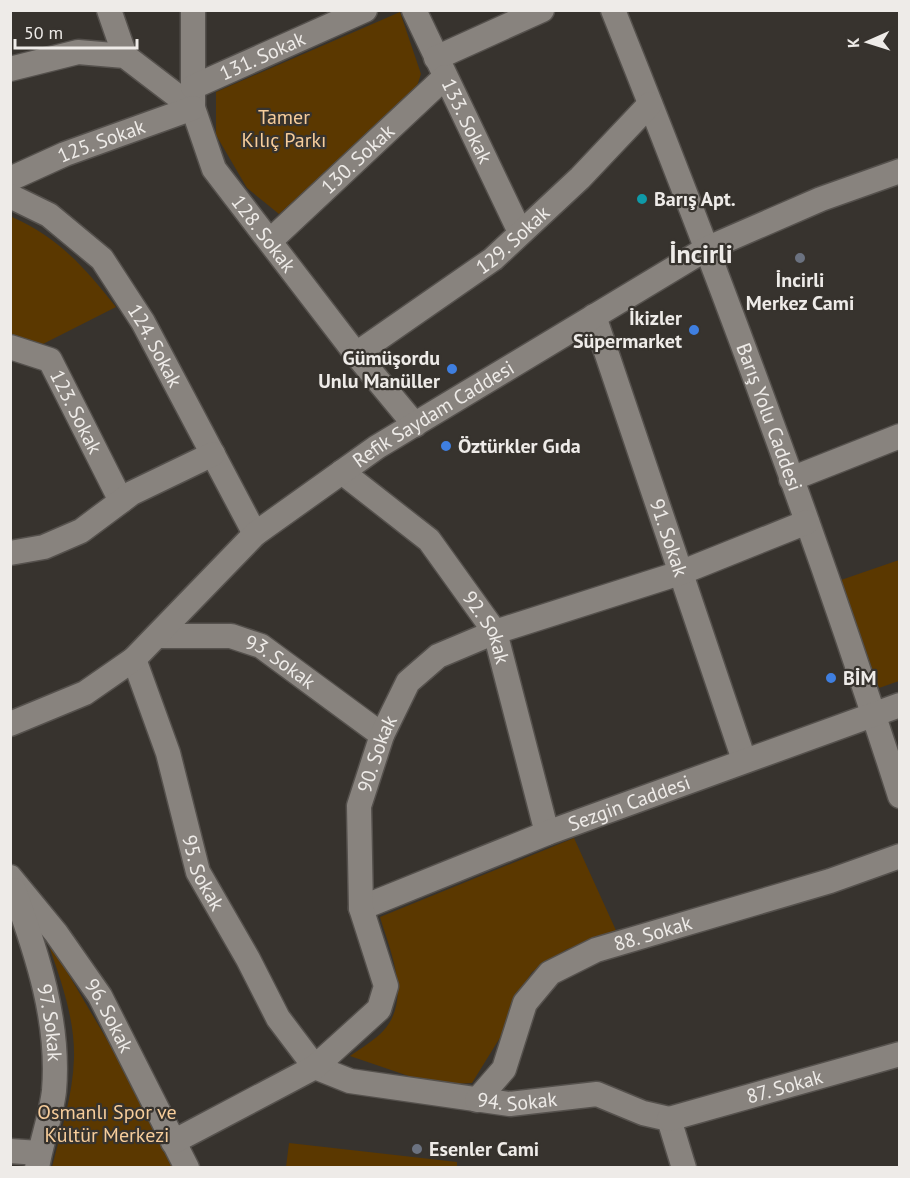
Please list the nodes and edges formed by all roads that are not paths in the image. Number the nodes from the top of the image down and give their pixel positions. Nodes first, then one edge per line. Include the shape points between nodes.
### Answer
1 (109, 10) edge
2 (193, 10) edge
3 (365, 10) edge
4 (414, 10) edge
5 (542, 10) edge
6 (614, 11) edge
7 (125, 56) junction
8 (440, 67) junction
9 (10, 69) edge
10 (193, 97) junction
11 (650, 104) junction
12 (900, 171) edge
13 (10, 179) edge
14 (10, 196) edge
15 (520, 232) junction
16 (270, 241) junction
17 (706, 249) junction
18 (594, 316) junction
19 (10, 347) edge
20 (356, 354) junction
21 (415, 425) junction
22 (900, 436) edge
23 (213, 454) junction
24 (342, 472) junction
25 (791, 479) junction
26 (121, 501) junction
27 (807, 522) junction
28 (255, 534) junction
29 (10, 553) edge
30 (680, 573) junction
31 (495, 632) junction
32 (159, 636) junction
33 (134, 659) junction
34 (900, 705) edge
35 (873, 712) junction
36 (10, 724) edge
37 (382, 735) junction
38 (744, 759) junction
39 (900, 796) edge
40 (547, 833) junction
41 (900, 856) edge
42 (10, 879) edge
43 (361, 908) junction
44 (900, 1054) edge
45 (315, 1067) junction
46 (477, 1100) junction
47 (669, 1119) junction
48 (173, 1142) junction
49 (10, 1151) edge
50 (38, 1160) edge
51 (187, 1167) edge
52 (684, 1167) edge

1 - 7 street
2 - 10 street, 128. Sokak
3 - 10 street, 131. Sokak
4 - 8 street, 133. Sokak
5 - 8 street, 130. Sokak
6 - 11 street, Barış Yolu Caddesi
7 - 9 street via 78,52
7 - 10 street
8 - 15 street, 133. Sokak
8 - 16 street, 130. Sokak
10 - 13 street, 125. Sokak
10 - 16 street, 128. Sokak via 214,169
11 - 15 street, 129. Sokak via 580,178
11 - 17 street, Barış Yolu Caddesi
12 - 17 street, Refik Saydam Caddesi via 821,199
14 - 23 street, 124. Sokak via 49,215 102,259 144,322
15 - 20 street, 129. Sokak via 493,259
16 - 20 street, 128. Sokak
17 - 18 street, Refik Saydam Caddesi
17 - 25 street, Barış Yolu Caddesi
18 - 21 street, Refik Saydam Caddesi
18 - 30 street, 91. Sokak
19 - 26 street, 123. Sokak via 50,360
20 - 21 street, 128. Sokak
21 - 24 street, Refik Saydam Caddesi
22 - 25 street
23 - 26 street
23 - 28 street, 124. Sokak
24 - 28 street, Refik Saydam Caddesi
24 - 31 street, 92. Sokak via 429,540
25 - 27 street, Barış Yolu Caddesi
26 - 29 street via 81,531 44,547
27 - 30 street, 90. Sokak
27 - 35 street, Barış Yolu Caddesi
28 - 32 street, Refik Saydam Caddesi
30 - 31 street, 90. Sokak
30 - 38 street, 91. Sokak
31 - 37 street, 90. Sokak via 438,656 408,682
31 - 40 street, 92. Sokak
32 - 33 street, Refik Saydam Caddesi
32 - 37 street, 93. Sokak via 231,636 261,646
33 - 36 street, Refik Saydam Caddesi via 85,693
33 - 45 street, 95. Sokak via 168,753 198,872 278,1018
34 - 35 street, Sezgin Caddesi
35 - 38 street, Sezgin Caddesi
35 - 39 street, Barış Yolu Caddesi
37 - 43 street, 90. Sokak via 358,806
38 - 40 street, Sezgin Caddesi
40 - 43 street, Sezgin Caddesi
41 - 46 street, 88. Sokak via 596,950 550,973 525,1003 504,1069
42 - 48 street, 96. Sokak via 56,933 100,996
42 - 50 street, 97. Sokak via 47,995 56,1050 53,1093
43 - 45 street, 90. Sokak via 386,986 379,1009
44 - 47 street, 87. Sokak
45 - 46 street, 94. Sokak via 350,1081
45 - 48 street, 90. Sokak
46 - 47 street, 94. Sokak via 510,1104 597,1094
47 - 52 street
48 - 51 street, 96. Sokak
49 - 50 street

